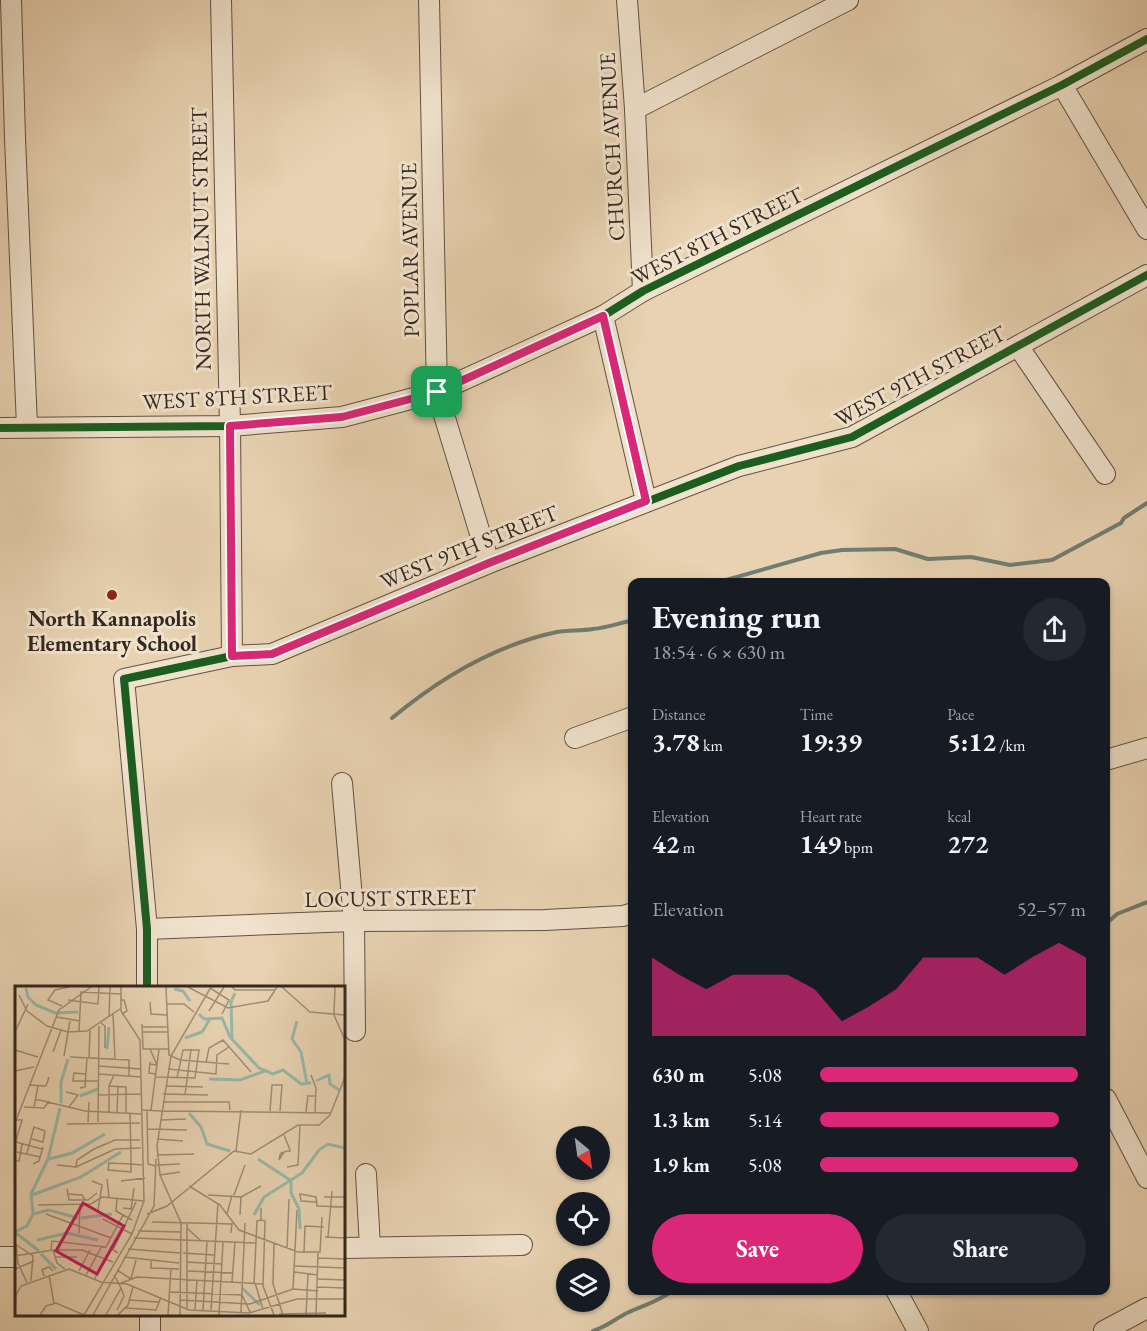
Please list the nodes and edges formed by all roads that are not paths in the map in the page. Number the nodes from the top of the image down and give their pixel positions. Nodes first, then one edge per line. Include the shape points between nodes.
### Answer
1 (11, 0) edge
2 (221, 0) edge
3 (429, 0) edge
4 (627, 0) edge
5 (848, 0) edge
6 (1146, 42) edge
7 (1062, 85) junction
8 (635, 109) junction
9 (7, 138) edge
10 (1147, 229) edge
11 (1147, 275) edge
12 (643, 291) junction
13 (603, 316) junction
14 (1018, 346) junction
15 (437, 392) junction
16 (27, 426) junction
17 (230, 426) junction
18 (0, 428) edge
19 (1105, 474) dead end
20 (646, 501) junction
21 (489, 563) junction
22 (232, 656) junction
23 (628, 719) edge
24 (575, 738) dead end
25 (1147, 748) edge
26 (1110, 759) edge
27 (342, 783) dead end
28 (628, 914) edge
29 (354, 921) junction
30 (147, 929) junction
31 (147, 986) edge
32 (355, 1031) dead end
33 (1110, 1108) edge
34 (366, 1174) dead end
35 (1147, 1178) edge
36 (522, 1245) dead end
37 (370, 1247) junction
38 (345, 1248) edge
39 (899, 1295) edge
40 (1147, 1308) edge
41 (918, 1331) edge
42 (1104, 1331) edge

1 - 9 street
2 - 17 street, NORTH WALNUT STREET
3 - 15 street, POPLAR AVENUE
4 - 8 street, CHURCH AVENUE
5 - 8 street
6 - 7 street, WEST 8TH STREET
7 - 10 street
7 - 12 street, WEST 8TH STREET
8 - 12 street, CHURCH AVENUE
9 - 16 street
11 - 14 street, WEST 9TH STREET
12 - 13 street, WEST 8TH STREET
13 - 15 street, WEST 8TH STREET
13 - 20 street
14 - 19 street
14 - 20 street, WEST 9TH STREET via 852,437 739,466
15 - 17 street, WEST 8TH STREET via 342,417
15 - 21 street, POPLAR AVENUE
16 - 17 street, WEST 8TH STREET
16 - 18 street, WEST 8TH STREET
17 - 22 street, NORTH WALNUT STREET
20 - 21 street, WEST 9TH STREET
21 - 22 street, WEST 9TH STREET via 272,654
22 - 30 street, WEST 9TH STREET via 124,678
23 - 24 street
25 - 26 street
27 - 29 street
28 - 29 street, LOCUST STREET via 545,920
29 - 30 street, LOCUST STREET
29 - 32 street
30 - 31 street
33 - 35 street
34 - 37 street
36 - 37 street
37 - 38 street
39 - 41 street
40 - 42 street

